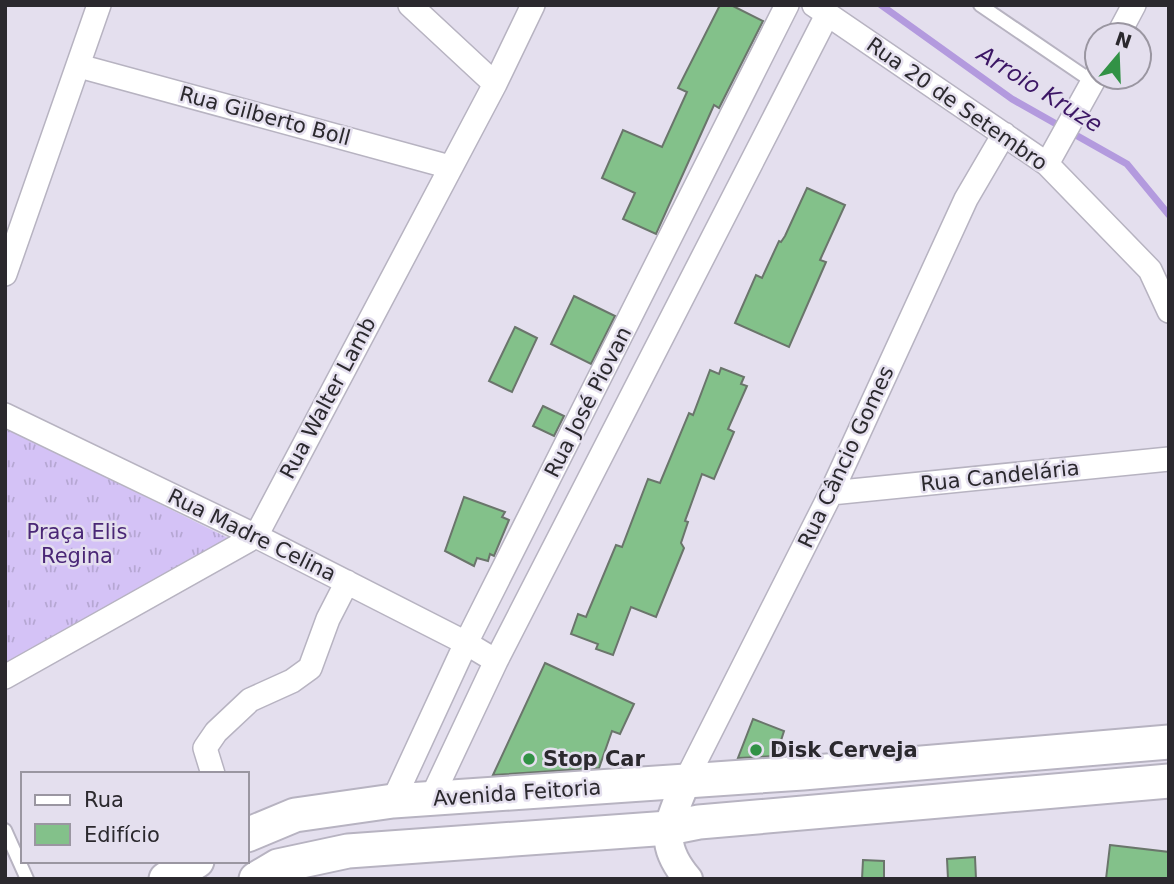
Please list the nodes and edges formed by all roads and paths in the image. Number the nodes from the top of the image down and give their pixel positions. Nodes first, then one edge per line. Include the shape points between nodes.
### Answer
1 (99, 5) edge
2 (410, 5) edge
3 (533, 5) edge
4 (787, 5) edge
5 (980, 5) edge
6 (1133, 5) edge
7 (820, 10) edge
8 (1125, 21) edge
9 (79, 65) junction
10 (1083, 70) edge
11 (495, 84) junction
12 (1088, 91) edge
13 (1004, 134) junction
14 (1047, 164) junction
15 (450, 167) junction
16 (5, 274) edge
17 (1169, 310) edge
18 (5, 415) edge
19 (1169, 458) edge
20 (831, 493) junction
21 (256, 536) junction
22 (347, 582) junction
23 (466, 643) junction
24 (496, 661) junction
25 (5, 677) edge
26 (1169, 742) edge
27 (212, 772) edge
28 (686, 780) junction
29 (1169, 781) edge
30 (431, 799) junction
31 (393, 801) junction
32 (669, 828) junction
33 (5, 830) edge
34 (248, 835) edge
35 (194, 863) edge
36 (274, 875) edge
37 (27, 879) edge
38 (166, 879) edge
39 (688, 879) edge

1 - 9 street
2 - 11 street
3 - 11 street, Rua Walter Lamb
4 - 23 street, Rua José Piovan
5 - 10 lane
6 - 8 street
7 - 13 street, Rua 20 de Setembro
7 - 24 street, Rua José Piovan
9 - 15 street, Rua Gilberto Boll
9 - 16 street
11 - 15 street, Rua Walter Lamb
12 - 14 street
13 - 14 street, Rua 20 de Setembro
13 - 20 street, Rua Câncio Gomes via 966,199
14 - 17 street, Rua 20 de Setembro via 1150,270
15 - 21 street, Rua Walter Lamb
18 - 21 street, Rua Madre Celina
19 - 20 street, Rua Candelária
20 - 28 street, Rua Câncio Gomes
21 - 22 street, Rua Madre Celina
21 - 25 street
22 - 23 street, Rua Madre Celina
22 - 27 street via 310,668 250,701 216,732 205,748
23 - 24 street, Rua Madre Celina
23 - 31 street, Rua José Piovan
24 - 30 street, Rua José Piovan
26 - 28 main road, Avenida Feitoria
28 - 30 main road, Avenida Feitoria
28 - 32 street
29 - 32 main road, Avenida Feitoria
30 - 31 main road, Avenida Feitoria
31 - 34 main road, Avenida Feitoria via 295,816
32 - 36 main road, Avenida Feitoria via 348,851
32 - 39 street via 674,863
33 - 37 lane
35 - 38 main road

